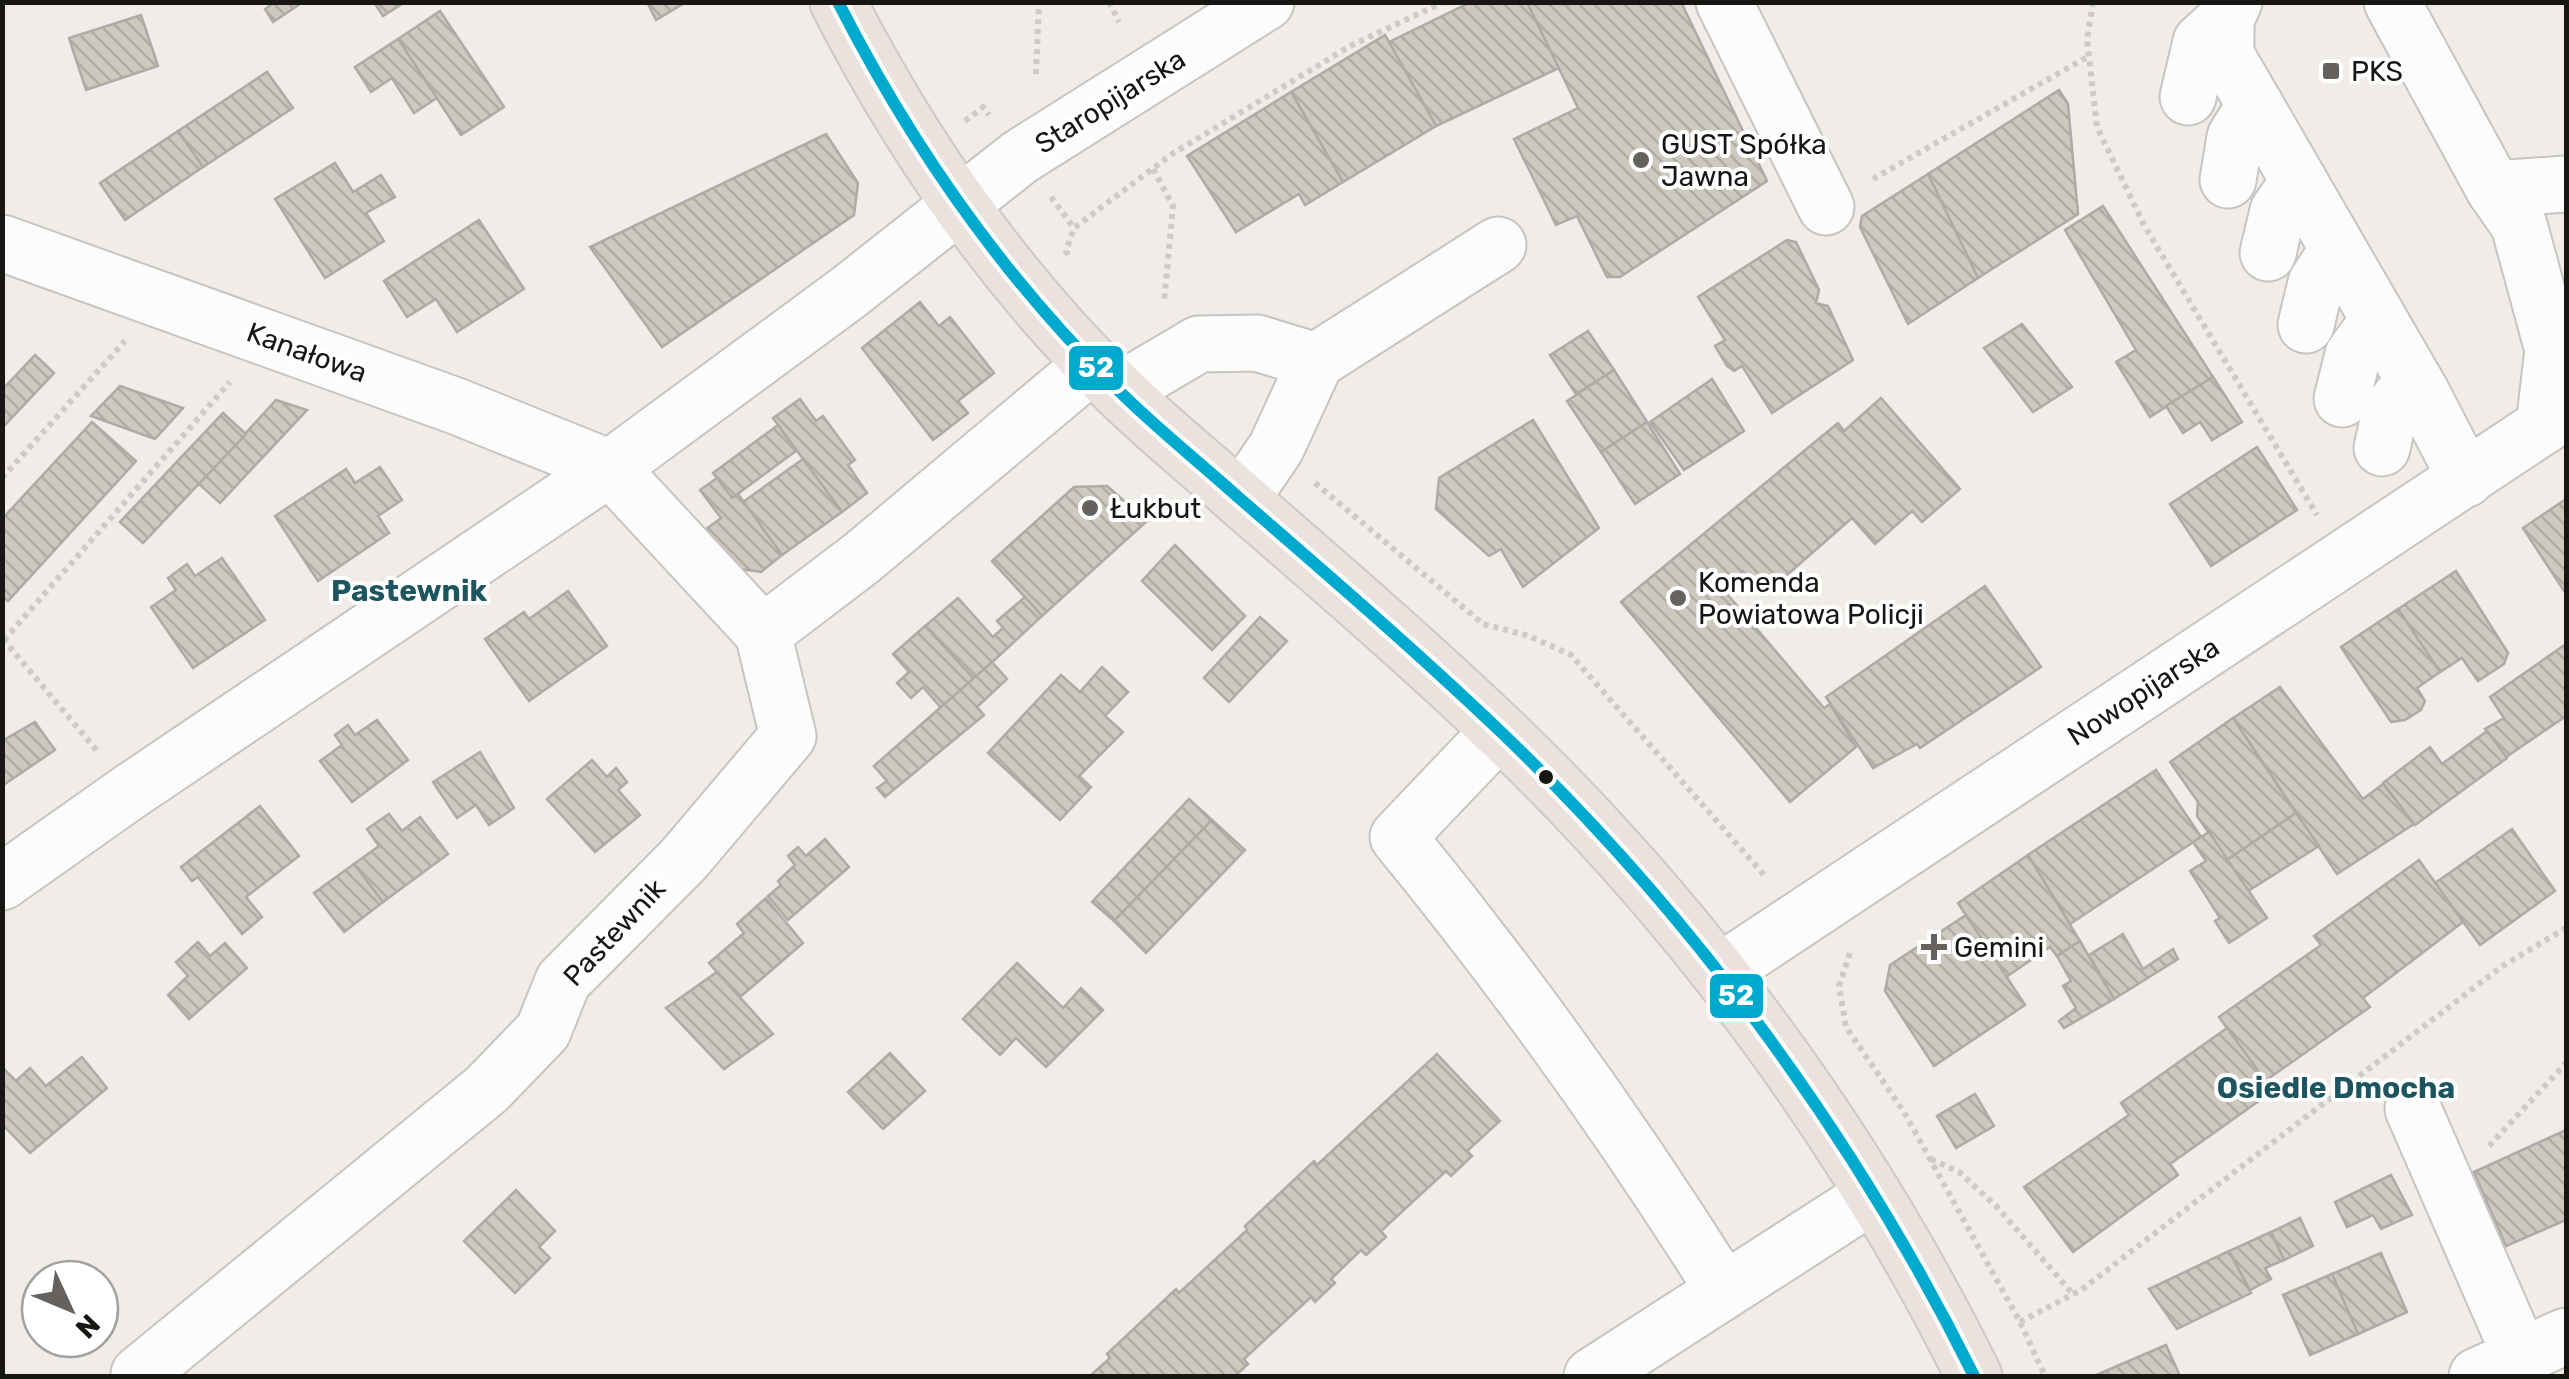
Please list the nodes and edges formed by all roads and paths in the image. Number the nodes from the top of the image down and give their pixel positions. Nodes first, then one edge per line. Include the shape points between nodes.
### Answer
1 (838, 2) edge
2 (1039, 2) edge
3 (1108, 2) edge
4 (1266, 2) edge
5 (1444, 2) edge
6 (1724, 2) edge
7 (2093, 2) edge
8 (2392, 2) edge
9 (2230, 11) edge
10 (1119, 22) dead end
11 (2089, 56) junction
12 (1036, 74) dead end
13 (2188, 96) dead end
14 (2255, 105) junction
15 (1153, 169) junction
16 (2228, 180) dead end
17 (2300, 181) junction
18 (2566, 184) edge
19 (2494, 189) junction
20 (958, 204) junction
21 (1826, 206) joint
22 (2, 243) edge
23 (1498, 244) dead end
24 (2338, 249) junction
25 (2268, 252) dead end
26 (1070, 260) dead end
27 (162, 300) junction
28 (2379, 320) junction
29 (2306, 325) dead end
30 (1172, 359) junction
31 (1316, 361) junction
32 (237, 374) dead end
33 (1106, 378) junction
34 (2414, 380) junction
35 (2342, 400) dead end
36 (2555, 418) edge
37 (1276, 448) junction
38 (2382, 448) dead end
39 (610, 468) junction
40 (2, 478) edge
41 (2466, 478) junction
42 (1240, 499) junction
43 (2310, 528) dead end
44 (763, 632) junction
45 (3, 639) edge
46 (1500, 731) junction
47 (128, 793) junction
48 (1772, 878) dead end
49 (2, 882) edge
50 (2566, 928) edge
51 (1859, 942) dead end
52 (1720, 972) junction
53 (2566, 1062) edge
54 (2413, 1109) dead end
55 (1929, 1158) junction
56 (2450, 1194) junction
57 (1873, 1195) junction
58 (1724, 1290) junction
59 (2073, 1294) junction
60 (2020, 1322) junction
61 (2521, 1356) edge
62 (140, 1374) dead end
63 (1592, 1376) edge
64 (1974, 1376) edge
65 (2045, 1376) edge

1 - 20 main road
2 - 12 path
3 - 10 path
4 - 20 street, Staropijarska via 1020,157
5 - 15 path via 1352,44
6 - 21 street
7 - 11 path
8 - 19 street
9 - 13 street via 2201,42
9 - 14 street via 2226,54
11 - 21 path
11 - 43 path via 2097,127 2144,225 2317,514
14 - 16 street via 2235,137
14 - 17 street
15 - 26 path via 1074,228 1066,250
15 - 30 path via 1172,206 1154,343
17 - 24 street
17 - 25 street via 2278,211
18 - 19 street
19 - 36 street via 2519,225 2553,350
20 - 33 main road
20 - 39 street
22 - 27 street, Kanałowa
23 - 31 street
24 - 28 street
24 - 29 street via 2316,284
27 - 39 street, Kanałowa
27 - 40 path
28 - 34 street
28 - 35 street via 2352,355
30 - 31 street via 1199,344 1257,343
30 - 33 street
31 - 37 street
32 - 45 path
33 - 42 main road
33 - 44 street
34 - 38 street via 2390,411
34 - 41 street
36 - 41 street, Nowopijarska
37 - 42 street
37 - 48 path via 1482,624 1571,656
39 - 44 street, Pastewnik
39 - 47 street
41 - 52 street, Nowopijarska
42 - 46 main road
44 - 62 street, Pastewnik via 788,736 684,859 563,981 543,1031 486,1089
45 - 47 path
46 - 52 main road
46 - 58 street via 1398,837 1501,966
47 - 49 street
50 - 59 path via 2501,966
51 - 55 path via 1839,986 1846,1027
52 - 57 main road
53 - 56 path
54 - 56 street
55 - 59 path via 1959,1172 1996,1206
55 - 60 path
56 - 61 street
57 - 58 street
57 - 64 main road
58 - 63 street
59 - 60 path
60 - 65 path

